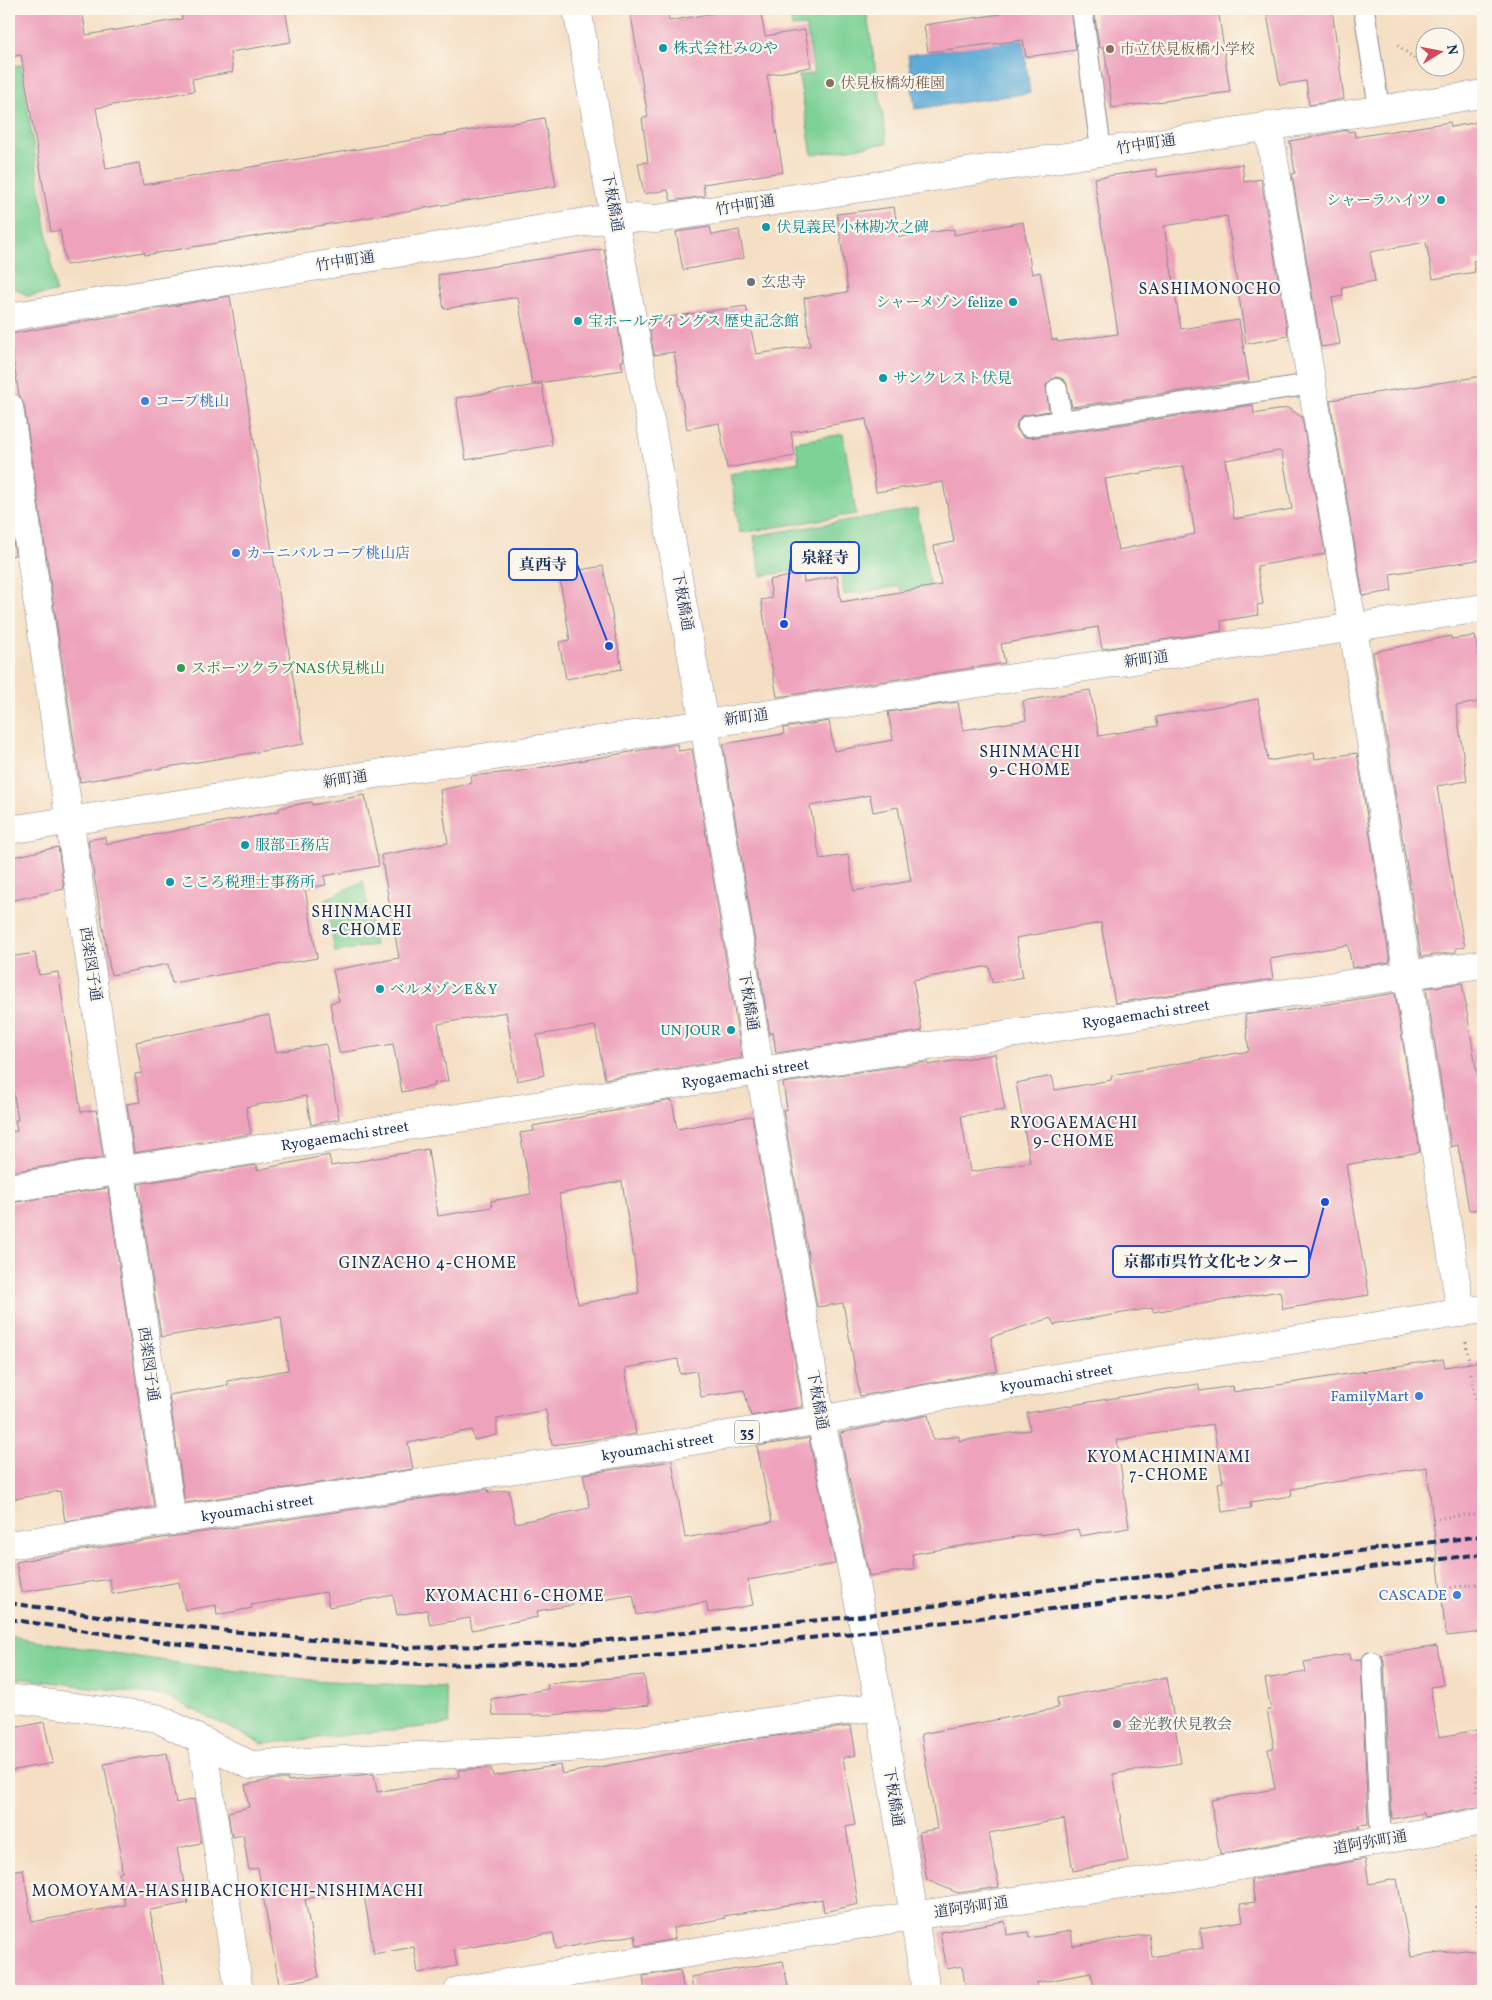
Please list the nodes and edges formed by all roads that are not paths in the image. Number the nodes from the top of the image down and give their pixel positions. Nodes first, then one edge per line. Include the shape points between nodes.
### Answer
1 (578, 9) edge
2 (1082, 9) edge
3 (1364, 9) edge
4 (1483, 94) edge
5 (1379, 109) junction
6 (1268, 125) junction
7 (1101, 150) junction
8 (616, 217) junction
9 (9, 317) edge
10 (1312, 384) junction
11 (1057, 389) dead end
12 (9, 407) edge
13 (1062, 420) junction
14 (1028, 426) dead end
15 (1483, 608) edge
16 (1352, 628) junction
17 (704, 724) junction
18 (68, 821) junction
19 (9, 830) edge
20 (1483, 964) edge
21 (1408, 976) junction
22 (760, 1071) junction
23 (121, 1172) junction
24 (9, 1188) edge
25 (1472, 1311) edge
26 (822, 1420) junction
27 (172, 1521) junction
28 (9, 1546) edge
29 (1372, 1662) dead end
30 (9, 1698) edge
31 (880, 1706) junction
32 (202, 1741) junction
33 (1479, 1822) edge
34 (1381, 1840) junction
35 (912, 1916) junction
36 (239, 1991) edge
37 (458, 1991) edge
38 (926, 1991) edge

1 - 8 street, 下板橋通
2 - 7 lane
3 - 5 lane
4 - 5 street, 竹中町通
5 - 6 street, 竹中町通
6 - 7 street, 竹中町通
6 - 10 street
7 - 8 street, 竹中町通 via 656,219
8 - 9 street, 竹中町通
8 - 17 street, 下板橋通
10 - 13 lane
10 - 16 street
11 - 13 lane
12 - 18 street, 西楽図子通
13 - 14 lane
15 - 16 street, 新町通
16 - 17 street, 新町通
16 - 21 street
17 - 18 street, 新町通
17 - 22 street, 下板橋通
18 - 19 street, 新町通
18 - 23 street, 西楽図子通
20 - 21 street, Ryogaemachi street
21 - 22 street, Ryogaemachi street
21 - 25 street
22 - 23 street, Ryogaemachi street
22 - 26 street, 下板橋通
23 - 24 street, Ryogaemachi street
23 - 27 street, 西楽図子通
25 - 26 street, kyoumachi street / 35 via 944,1396
26 - 27 street, kyoumachi street / 35
26 - 31 street, 下板橋通
27 - 28 street, kyoumachi street / 35
29 - 34 lane
30 - 32 street via 156,1718
31 - 32 street via 588,1747 280,1764 250,1765
31 - 35 street, 下板橋通
32 - 36 street
33 - 34 street, 道阿弥町通
34 - 35 street, 道阿弥町通 via 1189,1875
35 - 37 street, 道阿弥町通
35 - 38 street, 下板橋通

